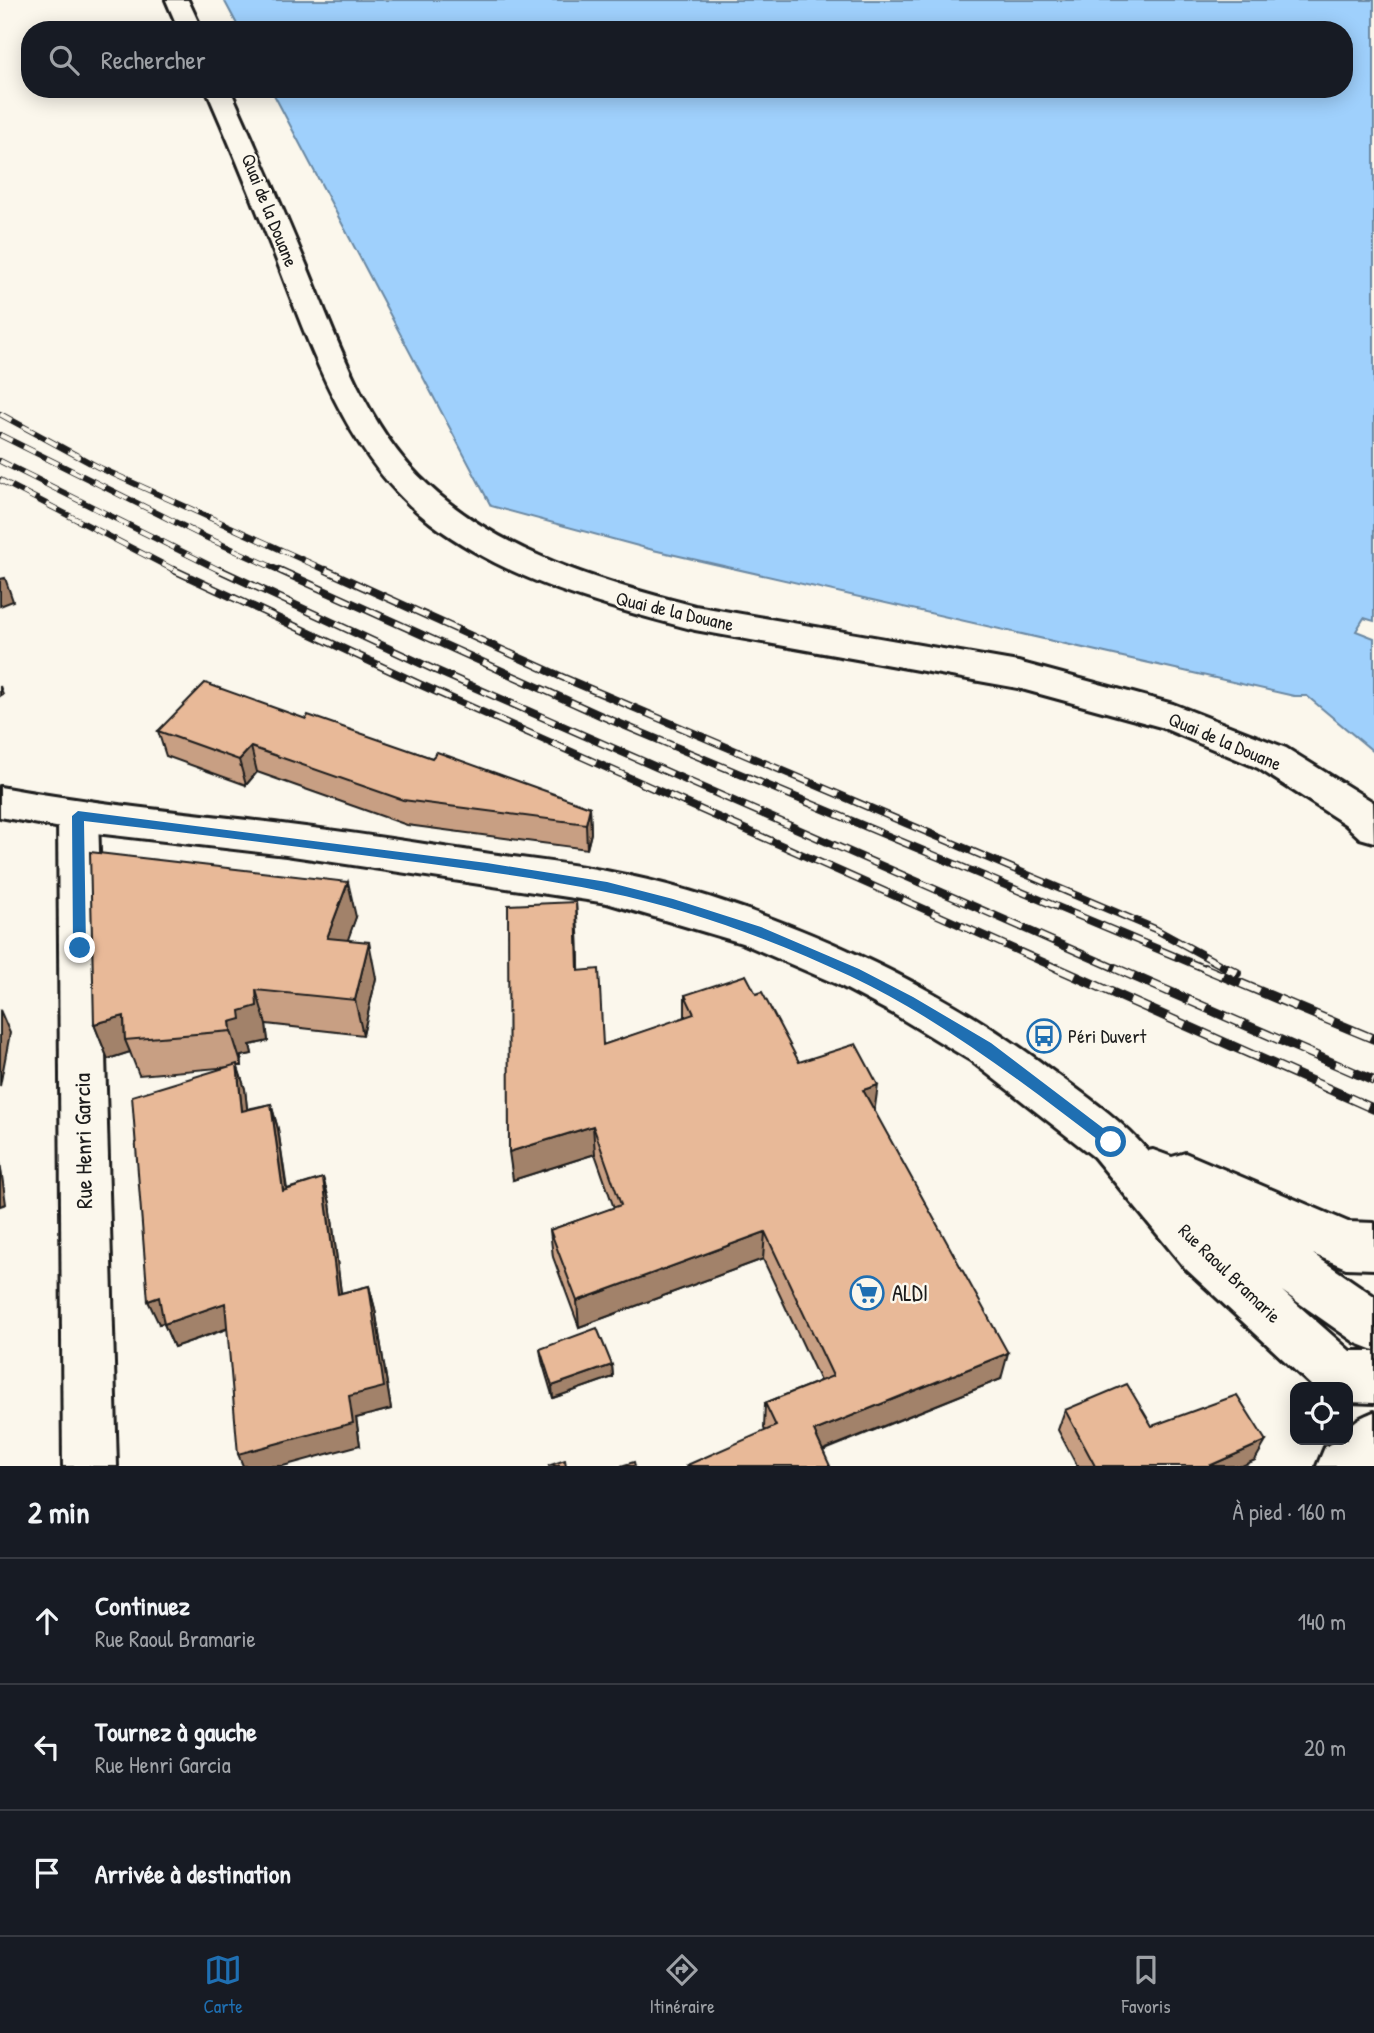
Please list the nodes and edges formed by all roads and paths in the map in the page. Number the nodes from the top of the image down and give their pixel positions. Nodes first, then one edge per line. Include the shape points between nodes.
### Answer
1 (177, 0) edge
2 (187, 21) edge
3 (222, 98) edge
4 (0, 802) edge
5 (78, 816) junction
6 (1374, 827) edge
7 (1111, 1142) junction
8 (1374, 1245) edge
9 (1374, 1326) edge
10 (1374, 1377) edge
11 (1374, 1440) edge
12 (90, 1466) edge
13 (1344, 1466) edge

1 - 2 street
3 - 6 street, Quai de la Douane via 334,368 379,449 405,482 441,515 483,542 601,593 646,606 1018,675 1174,717 1272,758
4 - 5 street, Rue Raoul Bramarie
5 - 7 street, Rue Raoul Bramarie via 487,867 607,887 673,904 757,931 908,1000 986,1047
5 - 12 street, Rue Henri Garcia
7 - 8 street via 1346,1245
7 - 9 street
7 - 10 street, Rue Raoul Bramarie via 1204,1253 1339,1376
11 - 13 street via 1359,1459

